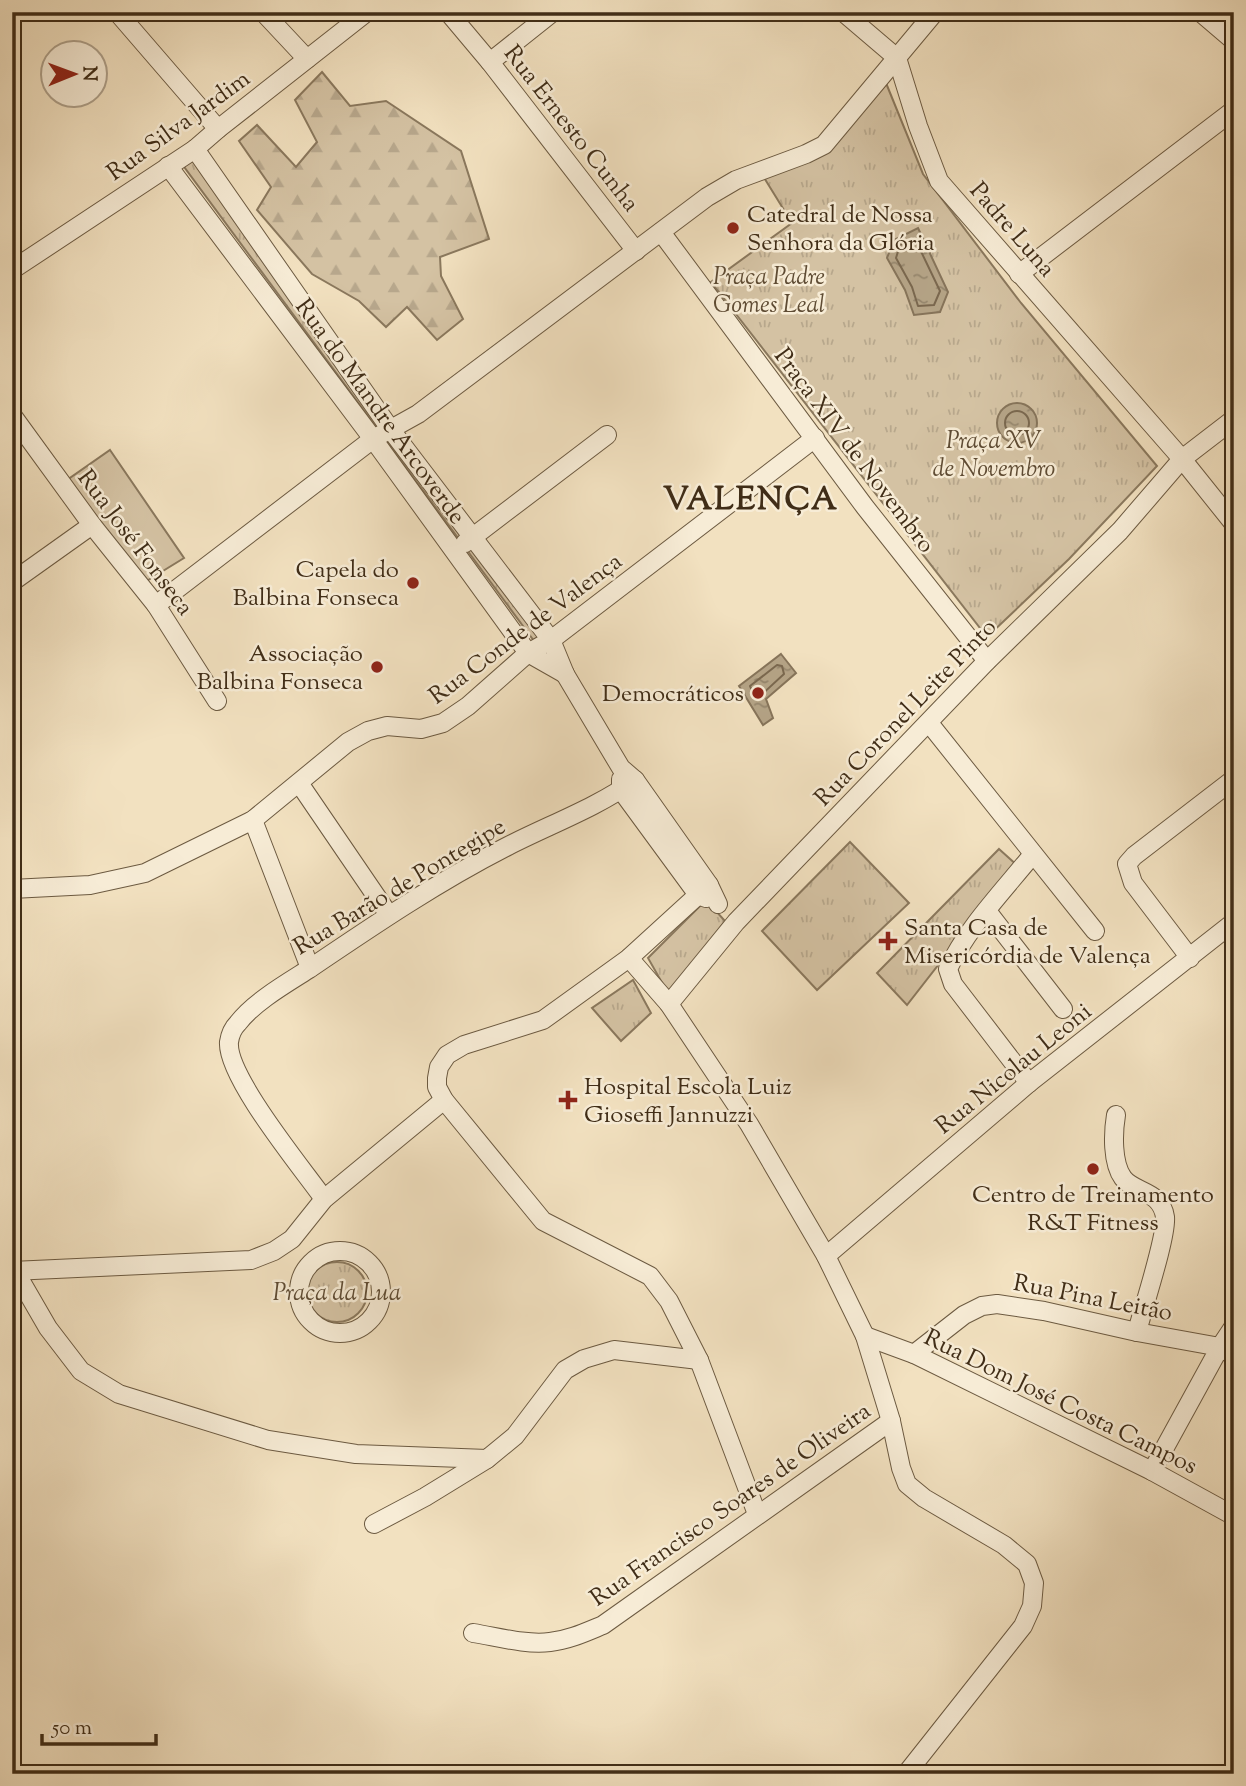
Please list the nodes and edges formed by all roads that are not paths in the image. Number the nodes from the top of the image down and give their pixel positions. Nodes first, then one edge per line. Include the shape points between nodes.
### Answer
1 (117, 12) edge
2 (263, 12) edge
3 (367, 12) edge
4 (448, 12) edge
5 (553, 12) edge
6 (843, 12) edge
7 (934, 12) edge
8 (1200, 12) edge
9 (1234, 41) edge
10 (897, 58) junction
11 (307, 59) junction
12 (490, 62) junction
13 (1234, 110) edge
14 (218, 129) junction
15 (195, 149) junction
16 (168, 166) junction
17 (661, 232) junction
18 (636, 251) junction
19 (12, 270) edge
20 (1019, 274) junction
21 (12, 415) edge
22 (1234, 419) edge
23 (391, 430) junction
24 (607, 435) dead end
25 (815, 438) junction
26 (373, 439) junction
27 (1182, 459) junction
28 (1234, 524) edge
29 (92, 526) junction
30 (473, 537) junction
31 (454, 551) junction
32 (12, 582) edge
33 (156, 605) junction
34 (551, 640) junction
35 (528, 653) junction
36 (987, 662) junction
37 (565, 674) junction
38 (217, 701) dead end
39 (929, 723) junction
40 (1234, 779) edge
41 (299, 783) junction
42 (628, 785) junction
43 (253, 820) junction
44 (1033, 854) junction
45 (12, 889) edge
46 (704, 890) junction
47 (987, 911) junction
48 (389, 915) junction
49 (736, 922) junction
50 (1234, 922) edge
51 (1096, 931) dead end
52 (629, 958) junction
53 (1189, 958) junction
54 (310, 968) junction
55 (668, 1004) junction
56 (1063, 1009) dead end
57 (1029, 1083) junction
58 (444, 1100) junction
59 (1116, 1115) dead end
60 (324, 1199) junction
61 (292, 1239) junction
62 (826, 1256) junction
63 (307, 1267) junction
64 (14, 1270) edge
65 (1234, 1326) edge
66 (1137, 1332) junction
67 (864, 1336) junction
68 (1227, 1351) edge
69 (914, 1354) junction
70 (699, 1360) junction
71 (891, 1421) junction
72 (487, 1459) junction
73 (1153, 1471) junction
74 (757, 1514) junction
75 (1234, 1516) edge
76 (374, 1524) dead end
77 (473, 1633) dead end
78 (906, 1774) edge

1 - 14 street
2 - 11 street
3 - 11 street, Rua Silva Jardim
4 - 12 street, Rua Ernesto Cunha
5 - 12 street
6 - 10 street
7 - 10 street
8 - 9 street
10 - 17 street via 824,145 736,180
10 - 20 street, Padre Luna via 939,181
11 - 14 street, Rua Silva Jardim
12 - 18 street, Rua Ernesto Cunha
13 - 20 street
14 - 15 street, Rua Silva Jardim
15 - 16 street, Rua Silva Jardim
15 - 23 street, Rua do Mandre Arcoverde
16 - 19 street, Rua Silva Jardim
16 - 26 street, Rua do Mandre Arcoverde
17 - 18 street, Rua Ernesto Cunha
17 - 25 street, Praça XIV de Novembro
18 - 23 street
20 - 27 street, Padre Luna
21 - 29 street, Rua José Fonseca
22 - 27 street, Rua Coronel Leite Pinto
23 - 26 street
23 - 30 street, Rua do Mandre Arcoverde
24 - 30 street
25 - 34 street, Rua Conde de Valença
25 - 36 street, Praça XIV de Novembro
26 - 31 street, Rua do Mandre Arcoverde
26 - 33 street
27 - 28 street, Padre Luna
27 - 36 street, Rua Coronel Leite Pinto via 1120,531
29 - 32 street
29 - 33 street, Rua José Fonseca
30 - 31 street
30 - 34 street, Rua do Mandre Arcoverde
31 - 35 street, Rua do Mandre Arcoverde
33 - 38 street, Rua José Fonseca
34 - 35 street, Rua Conde de Valença
34 - 37 street, Rua do Mandre Arcoverde
35 - 37 street, Rua do Mandre Arcoverde
35 - 41 street, Rua Conde de Valença via 443,723 421,729 387,726 368,731
36 - 39 street, Rua Coronel Leite Pinto
37 - 42 street, Rua do Mandre Arcoverde
39 - 44 street
39 - 49 street, Rua Coronel Leite Pinto
40 - 53 street via 1127,864 1133,883
41 - 43 street, Rua Conde de Valença
41 - 48 street
42 - 46 street, Rua do Mandre Arcoverde
42 - 48 street, Rua Barão de Pontegipe via 557,825 509,845
43 - 45 street, Rua Conde de Valença via 145,873 90,885
43 - 54 street
44 - 47 street
44 - 51 street
46 - 49 street, Rua do Mandre Arcoverde
46 - 52 street
47 - 56 street
47 - 57 street via 948,969 953,984
48 - 54 street, Rua Barão de Pontegipe
49 - 55 street, Rua Coronel Leite Pinto
50 - 53 street, Rua Nicolau Leoni
52 - 55 street
52 - 58 street via 543,1020 464,1045 447,1055 437,1078
53 - 57 street, Rua Nicolau Leoni
54 - 60 street, Rua Barão de Pontegipe via 239,1021 229,1042 234,1068
55 - 62 street via 749,1124
57 - 62 street, Rua Nicolau Leoni
58 - 60 street
58 - 70 street via 543,1221 650,1276 669,1301
59 - 66 street via 1115,1147 1124,1179 1159,1203 1165,1217
60 - 61 street
61 - 63 street
61 - 64 street via 251,1260
62 - 67 street
63 - 63 street via 329,1252 355,1254 366,1261 375,1271 381,1297 369,1321 345,1333 318,1327 301,1306 301,1279
64 - 72 street via 48,1328 81,1371 119,1394 268,1440 356,1454
65 - 68 street
66 - 68 street, Rua Pina Leitão
66 - 69 street, Rua Pina Leitão via 997,1304 964,1315
67 - 69 street, Rua Dom José Costa Campos
67 - 71 street
68 - 73 street
69 - 73 street, Rua Dom José Costa Campos
70 - 72 street via 614,1350 584,1359 565,1370 514,1436
70 - 74 street
71 - 74 street, Rua Francisco Soares de Oliveira
71 - 78 street via 907,1484 1004,1545 1027,1564 1034,1583 1032,1606 1023,1626
72 - 76 street
73 - 75 street, Rua Dom José Costa Campos
74 - 77 street, Rua Francisco Soares de Oliveira via 603,1625 548,1642

